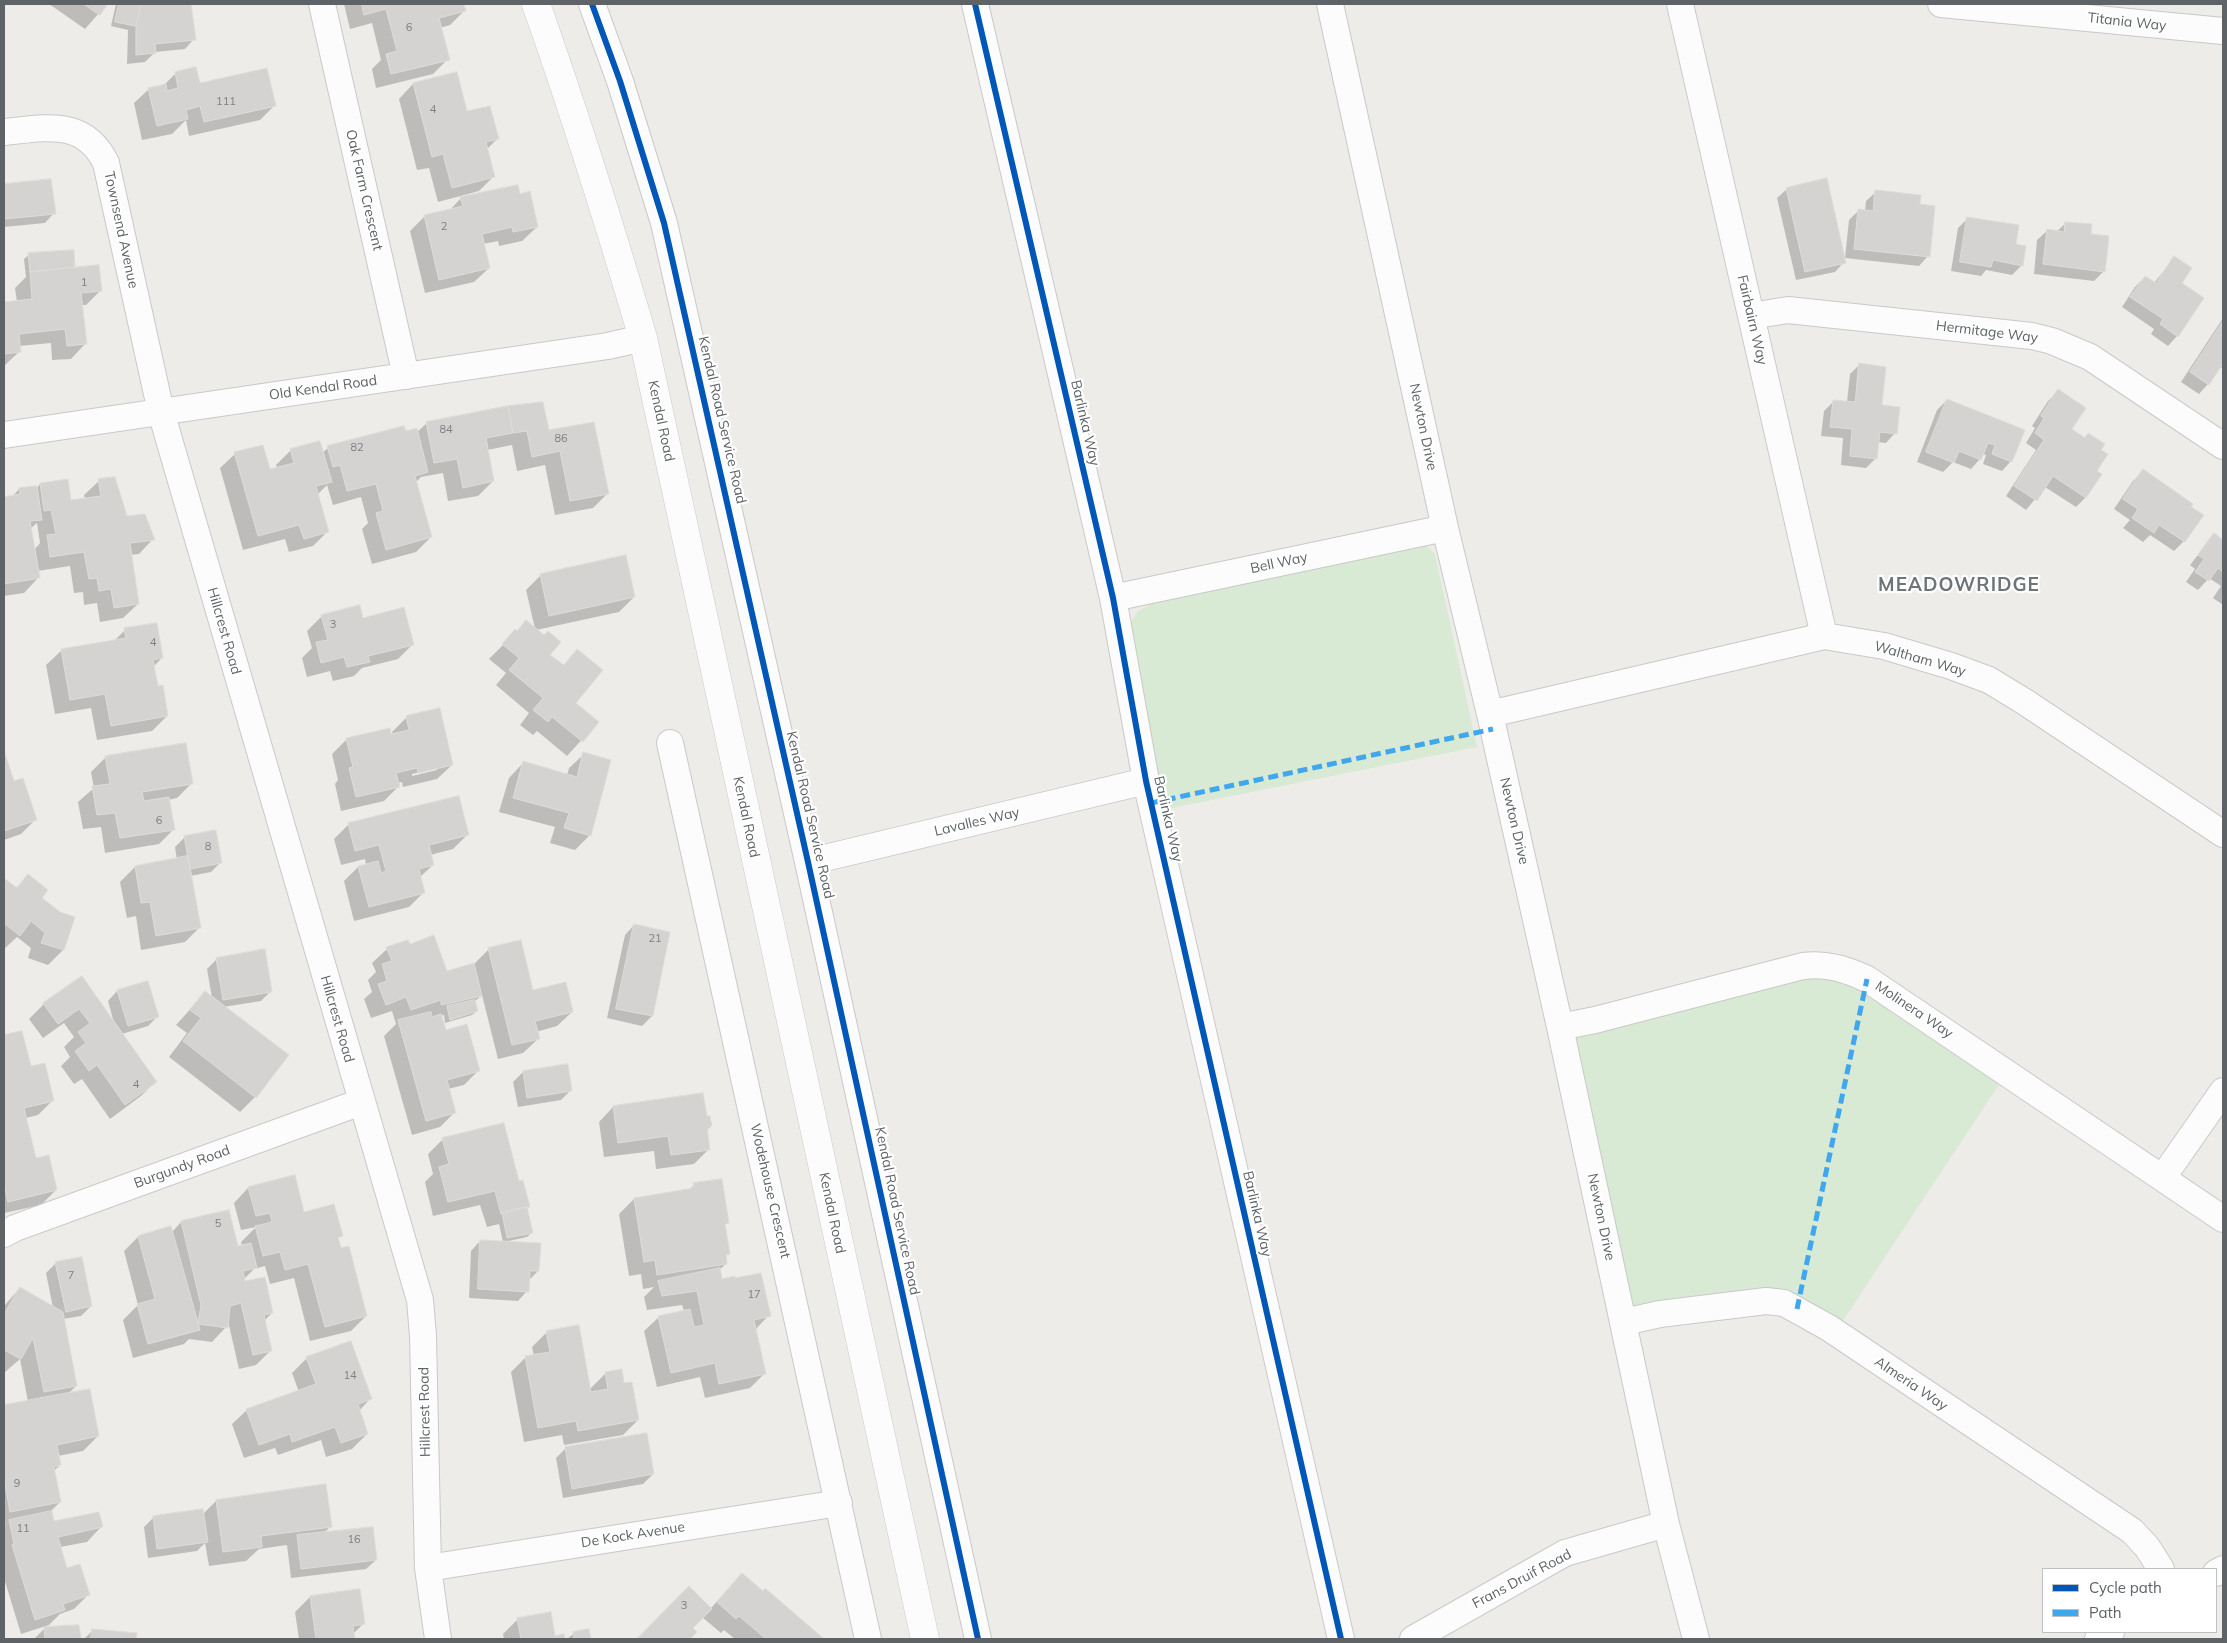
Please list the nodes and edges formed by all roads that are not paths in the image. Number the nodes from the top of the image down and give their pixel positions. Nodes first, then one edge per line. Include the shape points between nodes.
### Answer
1 (322, 4) edge
2 (536, 4) edge
3 (592, 4) edge
4 (975, 4) edge
5 (1330, 4) edge
6 (1680, 4) edge
7 (1941, 4) edge
8 (2223, 31) edge
9 (4, 132) edge
10 (1751, 316) junction
11 (643, 338) junction
12 (406, 376) junction
13 (161, 412) junction
14 (4, 436) edge
15 (2223, 446) edge
16 (1445, 528) junction
17 (1113, 598) junction
18 (1824, 636) junction
19 (1490, 714) junction
20 (670, 743) dead end
21 (1146, 782) junction
22 (2223, 834) edge
23 (808, 862) junction
24 (1560, 1027) junction
25 (2223, 1091) edge
26 (362, 1102) junction
27 (2163, 1177) junction
28 (2223, 1219) edge
29 (4, 1234) edge
30 (1624, 1322) junction
31 (839, 1503) junction
32 (1666, 1524) junction
33 (428, 1568) junction
34 (2160, 1568) edge
35 (2109, 1633) edge
36 (438, 1639) edge
37 (868, 1639) edge
38 (925, 1639) edge
39 (978, 1639) edge
40 (1341, 1639) edge
41 (1413, 1639) edge
42 (1696, 1639) edge
43 (2098, 1639) edge

1 - 12 street, Oak Farm Crescent
2 - 11 main road, Kendal Road via 578,123
3 - 23 street, Kendal Road Service Road via 626,99 664,223
4 - 17 street, Barlinka Way
5 - 16 street, Newton Drive
6 - 10 street, Fairbairn Way
7 - 8 street, Titania Way
9 - 13 street, Townsend Avenue via 63,128 87,138 101,153 106,162
10 - 15 street, Hermitage Way via 1788,310 2042,338 2090,357
10 - 18 street, Fairbairn Way
11 - 12 street, Old Kendal Road
11 - 38 main road, Kendal Road
12 - 13 street, Old Kendal Road
13 - 14 street, Old Kendal Road
13 - 26 street, Hillcrest Road
16 - 17 street, Bell Way
16 - 19 street, Newton Drive
17 - 21 street, Barlinka Way
18 - 19 street, Waltham Way
18 - 22 street, Waltham Way via 1884,646 1989,680
19 - 24 street, Newton Drive
20 - 31 street, Wodehouse Crescent
21 - 23 street, Lavalles Way
21 - 40 street, Barlinka Way
23 - 39 street, Kendal Road Service Road
24 - 27 street, Molinera Way via 1803,966 1833,966 1867,979
24 - 30 street, Newton Drive
25 - 27 street
26 - 29 street, Burgundy Road
26 - 33 street, Hillcrest Road via 420,1300
27 - 28 street, Molinera Way
30 - 32 street, Newton Drive
30 - 34 street, Almeria Way via 1660,1314 1766,1301 1798,1309 2132,1531
31 - 33 street, De Kock Avenue
31 - 37 street, Wodehouse Crescent
32 - 41 street, Frans Druif Road via 1565,1553
32 - 42 street, Newton Drive
33 - 36 street, Hillcrest Road
35 - 43 street

